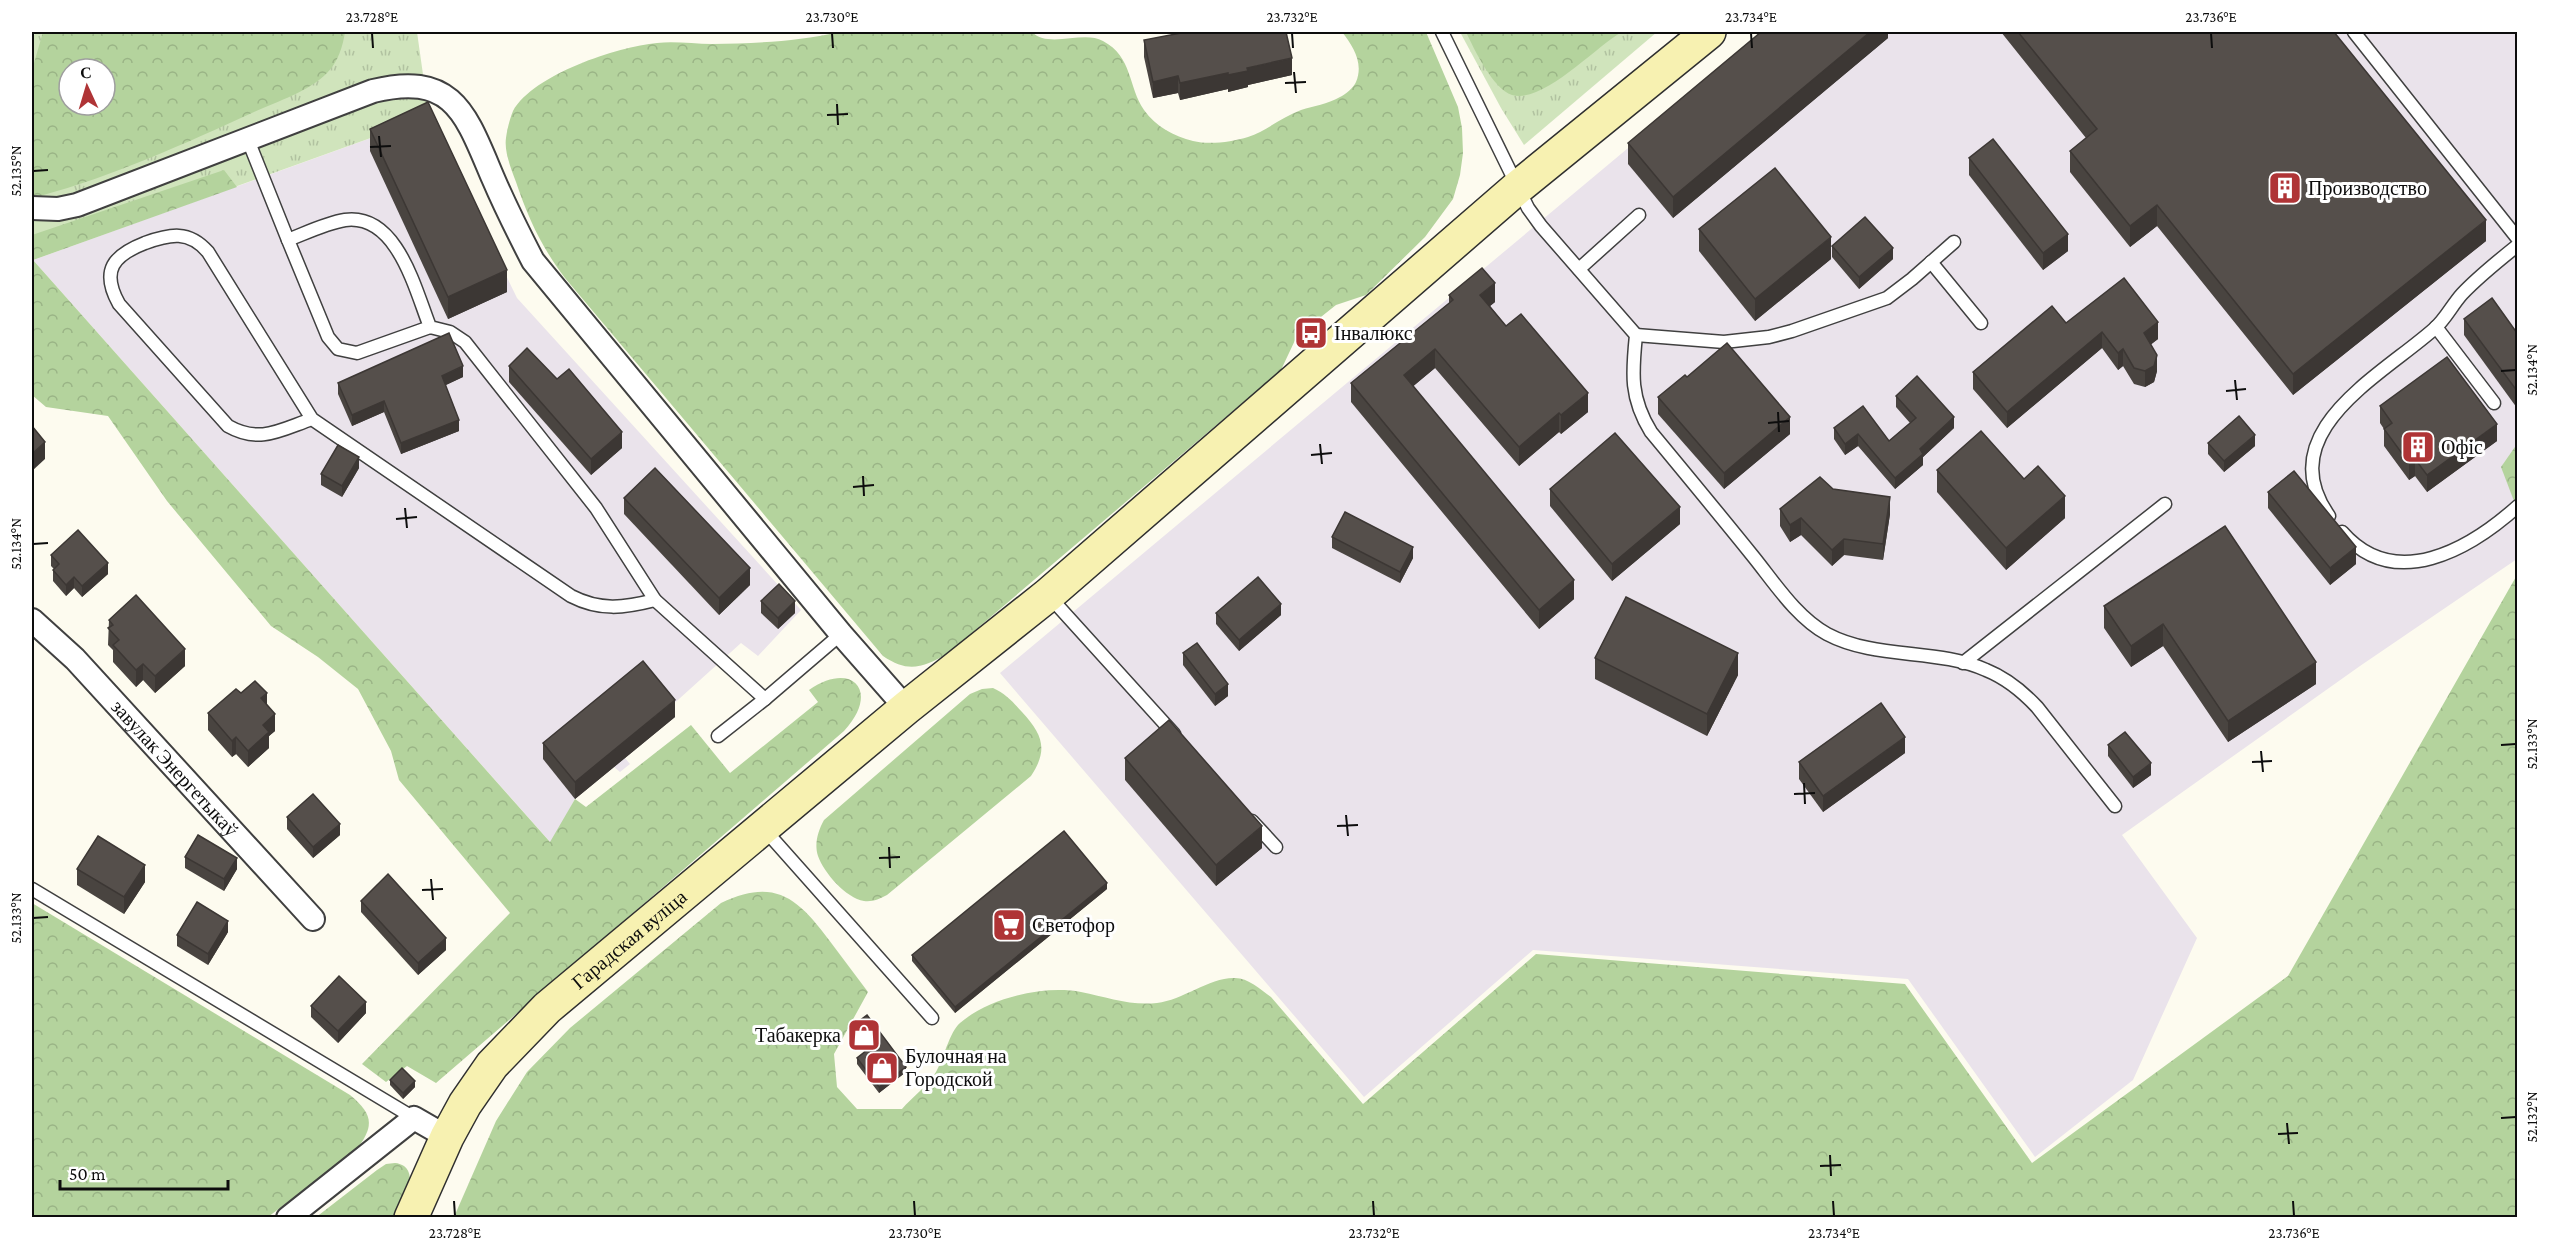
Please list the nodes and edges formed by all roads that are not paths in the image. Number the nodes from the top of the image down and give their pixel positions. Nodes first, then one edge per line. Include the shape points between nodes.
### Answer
1 (1442, 32) edge
2 (1709, 32) edge
3 (2354, 32) edge
4 (248, 140) junction
5 (1516, 188) junction
6 (32, 208) edge
7 (1639, 215) dead end
8 (288, 240) junction
9 (2517, 240) edge
10 (1954, 242) dead end
11 (2517, 245) edge
12 (1931, 262) junction
13 (1579, 269) junction
14 (1981, 323) dead end
15 (430, 327) junction
16 (2436, 327) junction
17 (1636, 335) junction
18 (2494, 403) dead end
19 (312, 418) junction
20 (2165, 504) dead end
21 (2517, 506) edge
22 (1048, 595) junction
23 (655, 600) junction
24 (32, 620) edge
25 (841, 634) junction
26 (1963, 663) junction
27 (765, 699) junction
28 (906, 708) junction
29 (718, 736) dead end
30 (1182, 743) edge
31 (2115, 806) dead end
32 (1245, 813) edge
33 (764, 829) junction
34 (1276, 848) dead end
35 (32, 889) edge
36 (313, 919) dead end
37 (932, 1018) dead end
38 (414, 1118) junction
39 (447, 1137) junction
40 (288, 1218) edge
41 (411, 1218) edge

1 - 5 lane
2 - 5 main road, Гарадская вуліца
3 - 9 lane
4 - 6 street via 77,205
4 - 8 lane
4 - 25 street via 393,86 430,88 448,98 463,112 533,261
5 - 13 lane via 1540,226
5 - 22 main road, Гарадская вуліца
7 - 13 lane
8 - 15 lane via 345,220 378,226 402,259
8 - 15 lane via 328,337 338,350 357,353
10 - 12 lane
11 - 16 lane via 2462,295
12 - 14 lane
12 - 17 lane via 1887,298 1769,337 1724,342
13 - 17 lane
15 - 23 lane via 458,337 472,350 591,501
16 - 18 lane
16 - 21 lane via 2343,403 2319,435 2312,462 2322,506 2350,541 2366,552 2386,560 2408,562 2430,560 2471,543
17 - 26 lane via 1633,383 1641,416 1789,601 1824,632 1843,641
19 - 19 lane via 202,245 186,236 167,235 120,255 111,280 119,304 228,426 246,435 263,436
19 - 23 lane via 578,600 615,608
20 - 26 lane
22 - 28 main road, Гарадская вуліца
22 - 30 lane
23 - 27 lane
24 - 36 street, завулак Энергетыкаў via 75,659
25 - 27 lane
25 - 28 street
26 - 31 lane via 1985,669 2023,692
27 - 29 lane
28 - 33 main road, Гарадская вуліца
32 - 34 lane
33 - 37 lane
33 - 39 main road, Гарадская вуліца via 547,1008 492,1065
35 - 38 lane
38 - 39 street
38 - 40 street
39 - 41 main road, Гарадская вуліца

